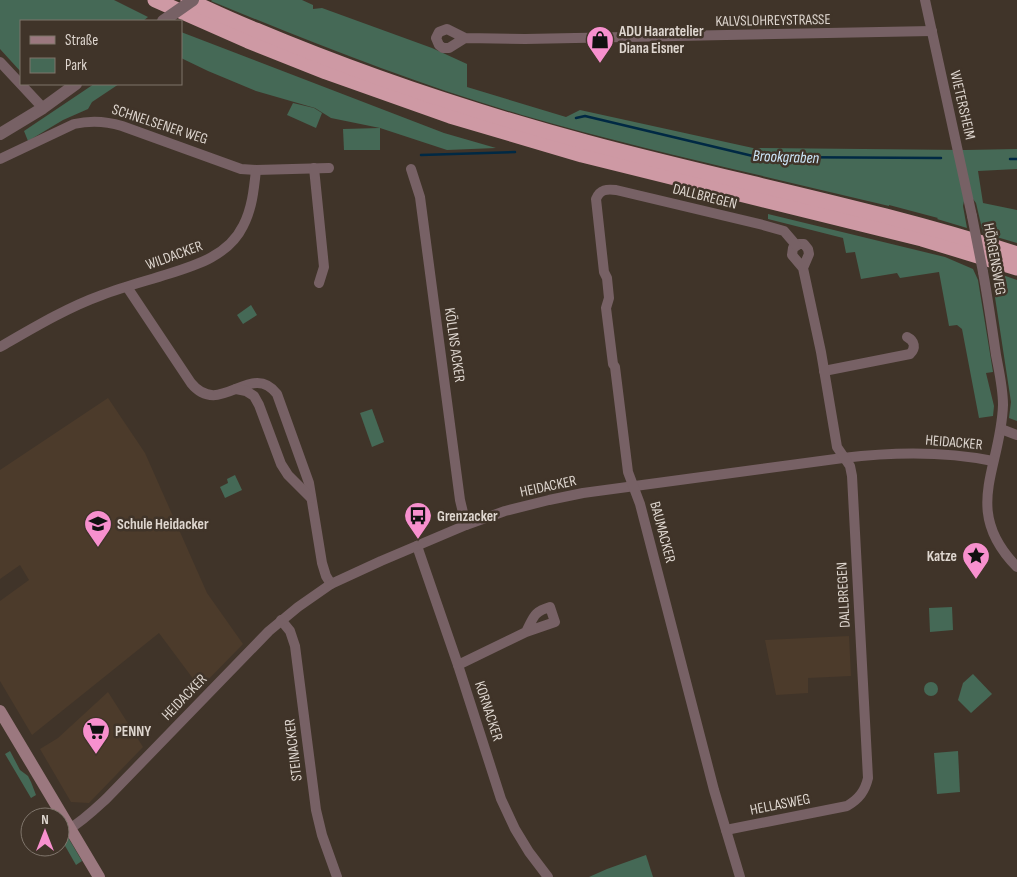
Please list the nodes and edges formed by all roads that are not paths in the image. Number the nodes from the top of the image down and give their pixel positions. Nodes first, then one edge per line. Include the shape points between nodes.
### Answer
1 (155, 0) edge
2 (188, 0) edge
3 (193, 0) edge
4 (925, 0) edge
5 (164, 20) edge
6 (932, 31) junction
7 (465, 38) dead end
8 (0, 62) edge
9 (20, 82) edge
10 (24, 85) edge
11 (75, 85) edge
12 (45, 106) junction
13 (0, 134) edge
14 (0, 159) edge
15 (314, 168) junction
16 (329, 168) dead end
17 (411, 169) dead end
18 (256, 170) junction
19 (600, 192) joint
20 (972, 216) joint
21 (1017, 254) edge
22 (1017, 268) edge
23 (319, 283) dead end
24 (127, 287) junction
25 (908, 338) dead end
26 (0, 348) edge
27 (824, 370) junction
28 (236, 389) junction
29 (1000, 430) junction
30 (1017, 435) edge
31 (844, 458) junction
32 (993, 461) junction
33 (633, 486) junction
34 (311, 498) junction
35 (466, 525) junction
36 (417, 546) junction
37 (1017, 566) edge
38 (331, 584) junction
39 (281, 620) junction
40 (526, 632) dead end
41 (458, 665) junction
42 (0, 711) edge
43 (57, 807) edge
44 (839, 808) joint
45 (70, 829) joint
46 (726, 830) junction
47 (99, 877) edge
48 (337, 877) edge
49 (548, 877) edge
50 (740, 877) edge

1 - 22 highway via 326,72 450,116 582,155 922,239
2 - 21 highway via 330,60 487,113 586,142 927,226
3 - 5 street, bridge
4 - 6 street, WIETERSHEIM
6 - 7 street, KALVSLOHREYSTRASSE
6 - 20 street, WIETERSHEIM
8 - 9 street
10 - 12 street
11 - 12 street
12 - 13 street
14 - 18 street, SCHNELSENER WEG via 74,124 98,122 122,126 241,169
15 - 16 street
15 - 18 street
15 - 23 street via 324,267
17 - 35 street, KÖLLNS ACKER via 420,197
18 - 24 street, WILDACKER via 248,213 243,226 227,247 204,261
19 - 27 street, DALLBREGEN via 616,190 784,232 796,245 792,255 803,268
19 - 33 street, BAUMACKER via 596,204 610,298 606,308 612,364 615,367 628,472
20 - 29 street, HÖRGENSWEG, bridge via 1001,385
24 - 26 street, WILDACKER via 72,307
24 - 28 street via 196,389 214,396
25 - 27 street via 914,345 910,354
27 - 31 street, DALLBREGEN via 837,447
28 - 34 street via 254,396 281,464
28 - 34 street via 260,383 277,394
29 - 30 street
29 - 32 street, HÖRGENSWEG
31 - 32 street, HEIDACKER via 874,454 932,454
31 - 33 street, HEIDACKER
31 - 44 street, DALLBREGEN via 852,476 868,778 860,797
32 - 37 street, HÖRGENSWEG via 987,498 989,522 1000,546
33 - 35 street, HEIDACKER via 514,508
33 - 46 street, BAUMACKER
34 - 38 street via 322,563
35 - 36 street, HEIDACKER
36 - 38 street, HEIDACKER
36 - 41 street, KORNACKER
38 - 39 street, HEIDACKER
39 - 45 street, HEIDACKER via 107,798
39 - 48 street, STEINACKER via 290,631 295,646 316,810
40 - 41 street
41 - 49 street, KORNACKER via 508,817
42 - 43 main road
44 - 46 street, HELLASWEG
45 - 47 main road
46 - 50 street, BAUMACKER

